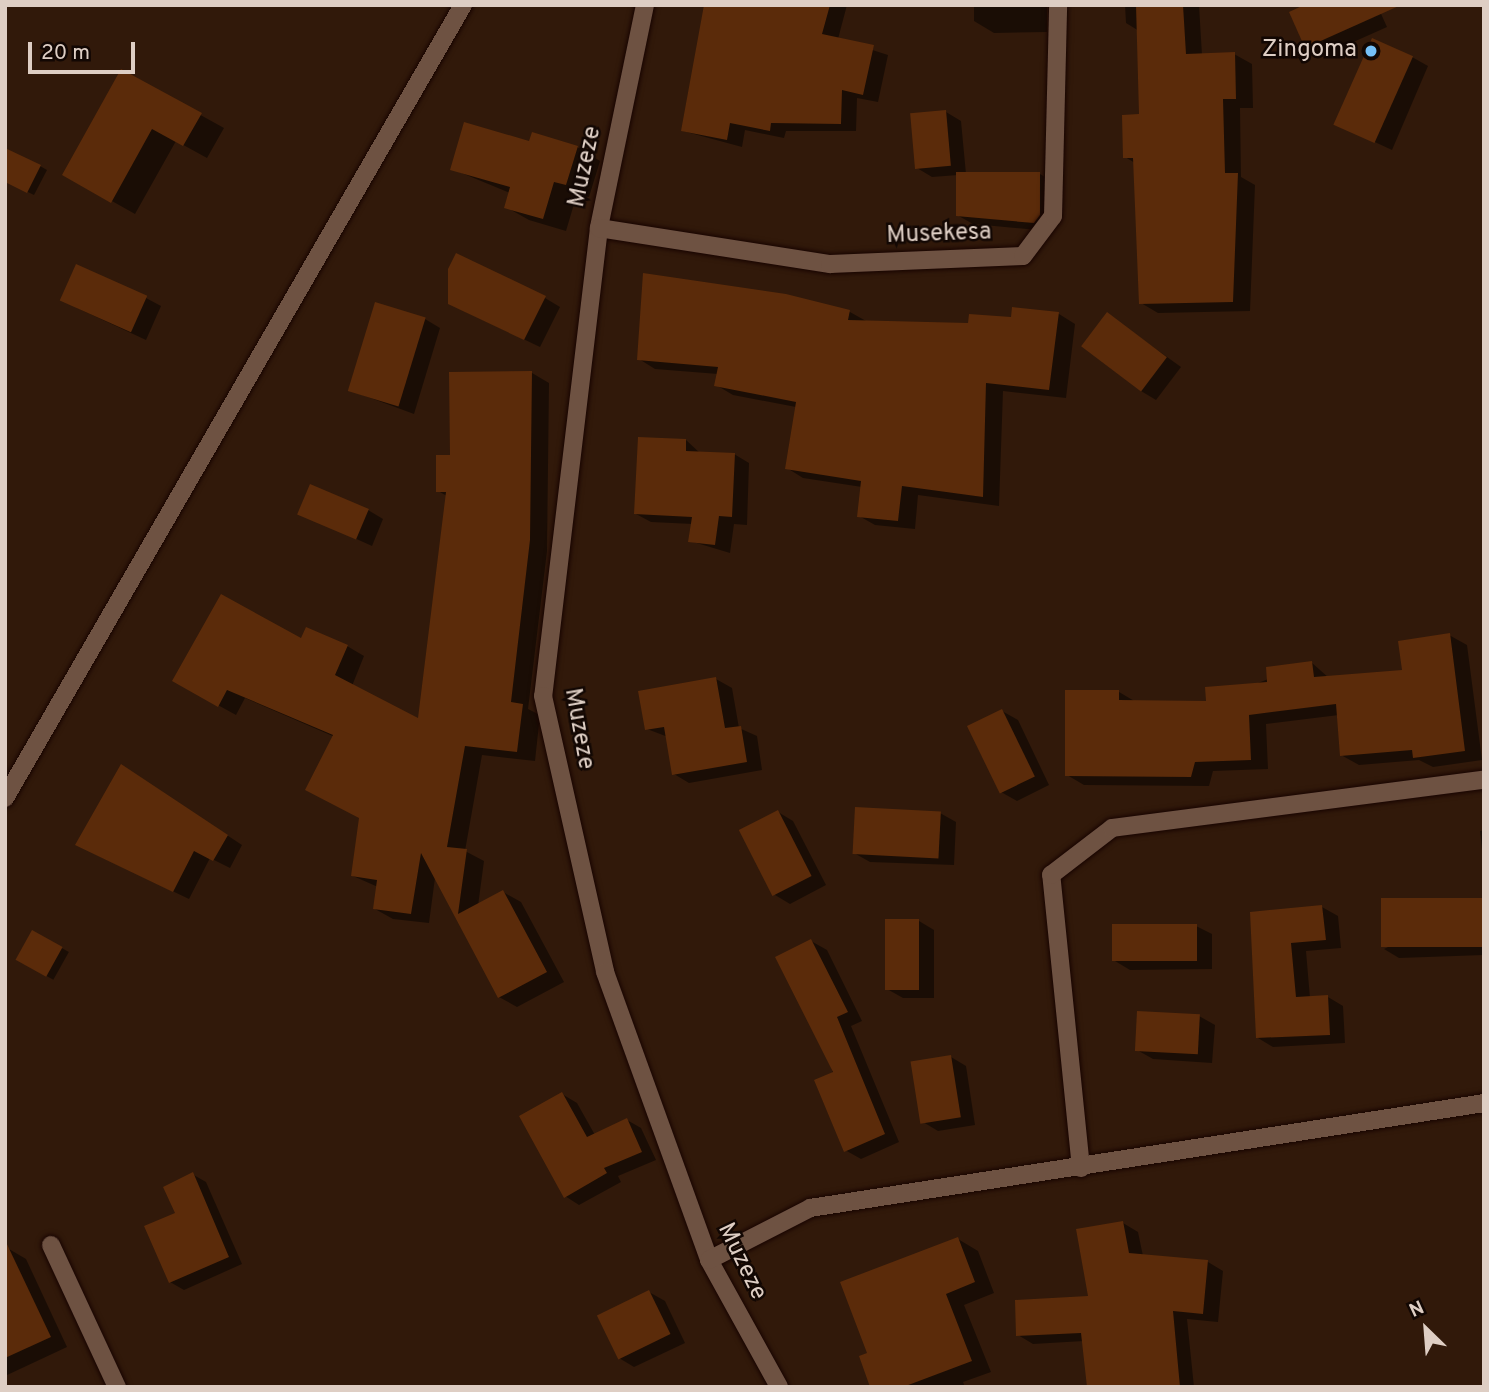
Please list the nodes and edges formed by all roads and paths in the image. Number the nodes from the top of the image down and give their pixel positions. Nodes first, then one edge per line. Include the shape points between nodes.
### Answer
1 (463, 5) edge
2 (645, 5) edge
3 (1058, 5) edge
4 (599, 228) junction
5 (1484, 780) edge
6 (5, 798) edge
7 (1484, 1103) edge
8 (1081, 1168) junction
9 (51, 1245) dead end
10 (709, 1259) junction
11 (117, 1387) edge
12 (779, 1387) edge

1 - 6 street
2 - 4 street, Muzeze
3 - 4 street, Musekesa via 1054,216 1023,256 830,264
4 - 10 street, Muzeze via 543,696 605,972
5 - 8 street via 1112,828 1051,875
7 - 8 street
8 - 10 street via 810,1208
9 - 11 street
10 - 12 street, Muzeze

